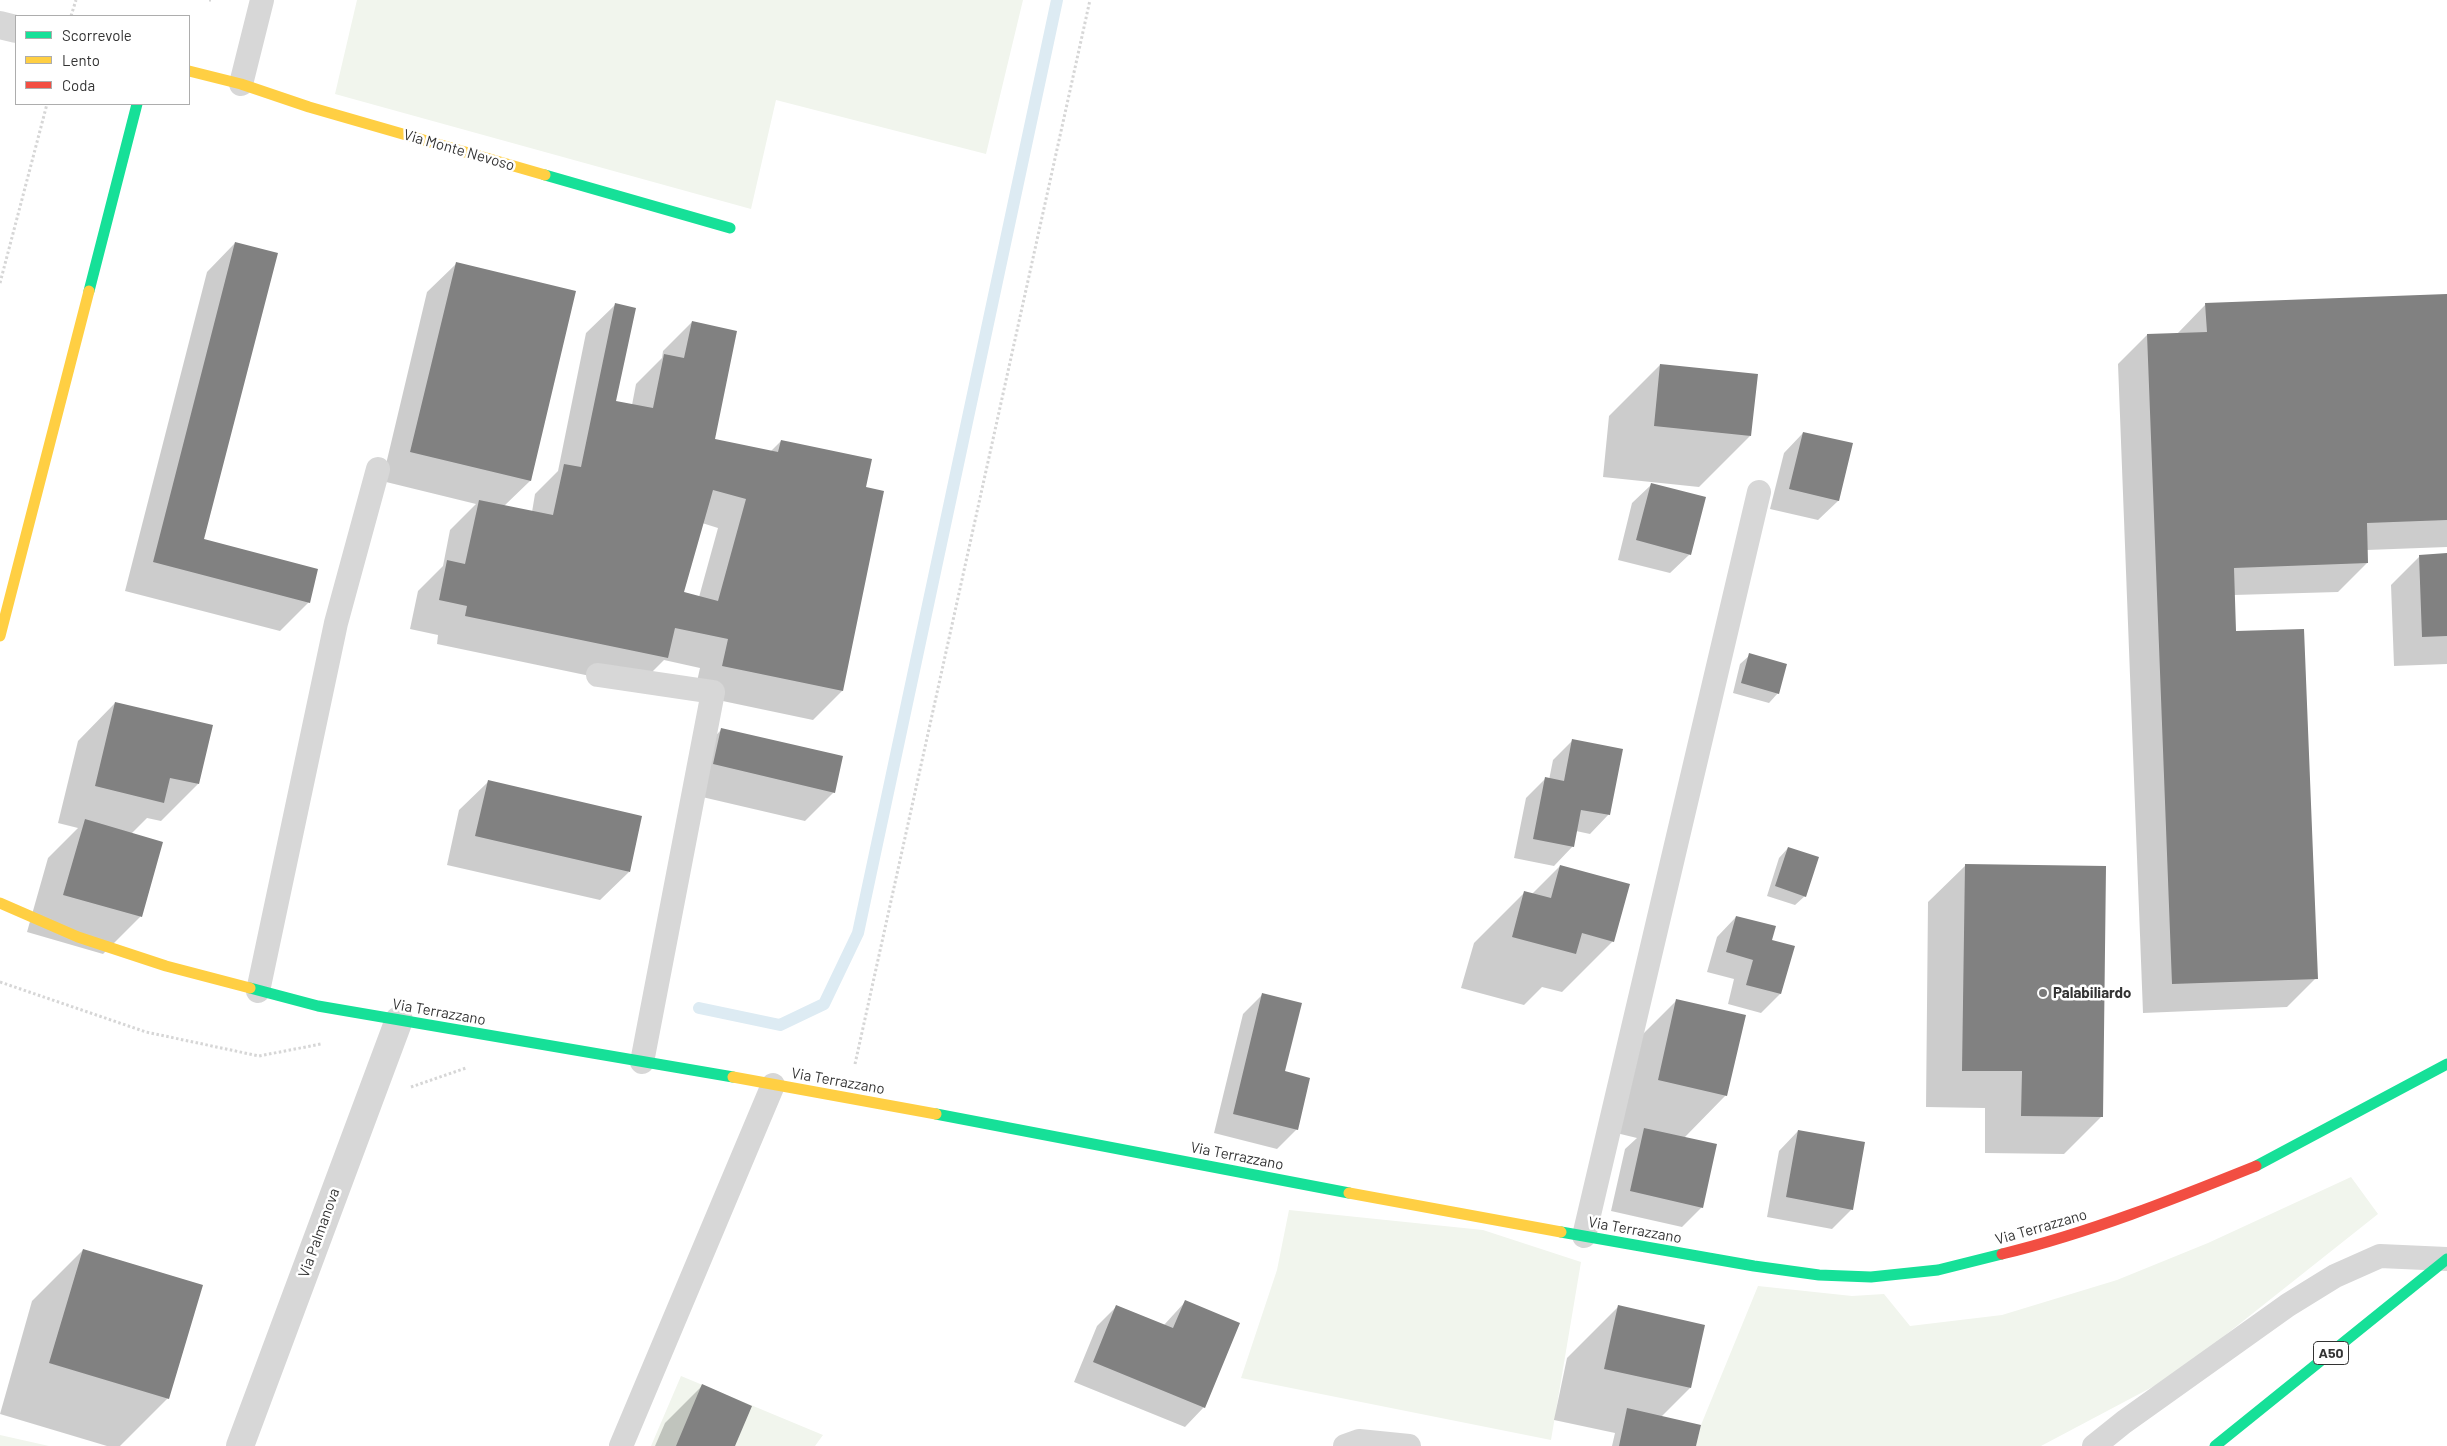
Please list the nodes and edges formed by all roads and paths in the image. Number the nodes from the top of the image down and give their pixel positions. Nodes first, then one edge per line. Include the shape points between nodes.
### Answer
1 (76, 0) edge
2 (262, 0) edge
3 (1090, 0) edge
4 (71, 15) edge
5 (0, 25) edge
6 (15, 29) edge
7 (190, 71) edge
8 (241, 84) junction
9 (47, 105) edge
10 (137, 105) edge
11 (730, 228) dead end
12 (0, 283) edge
13 (378, 469) dead end
14 (1759, 492) dead end
15 (0, 636) edge
16 (598, 675) dead end
17 (0, 903) edge
18 (0, 982) edge
19 (258, 991) junction
20 (398, 1020) junction
21 (324, 1043) dead end
22 (642, 1062) junction
23 (463, 1064) dead end
24 (2447, 1064) edge
25 (773, 1085) junction
26 (404, 1090) dead end
27 (848, 1097) junction
28 (1584, 1236) junction
29 (2447, 1259) edge
30 (240, 1446) edge
31 (621, 1446) edge
32 (1345, 1446) edge
33 (1409, 1446) edge
34 (2094, 1446) edge
35 (2215, 1446) edge

1 - 4 path
2 - 8 lane
3 - 27 path
5 - 6 street
7 - 8 main road, Via Monte Nevoso
8 - 11 main road, Via Monte Nevoso via 309,107
9 - 12 path
10 - 15 main road
13 - 19 lane via 336,623
14 - 28 lane
16 - 22 lane via 713,692
17 - 19 main road, Via Terrazzano via 78,937
18 - 21 path via 146,1032 259,1056
19 - 20 main road, Via Terrazzano via 318,1006
20 - 22 main road, Via Terrazzano
20 - 30 street, Via Palmanova
22 - 25 main road, Via Terrazzano
23 - 26 path via 472,1066
24 - 28 main road, Via Terrazzano via 2266,1162 2182,1196 2012,1252 1938,1270 1871,1277 1819,1275
25 - 27 main road, Via Terrazzano
25 - 31 lane
27 - 28 main road, Via Terrazzano
29 - 34 lane via 2380,1256 2336,1276 2288,1305
29 - 35 main road, A50
32 - 33 lane via 1359,1441

